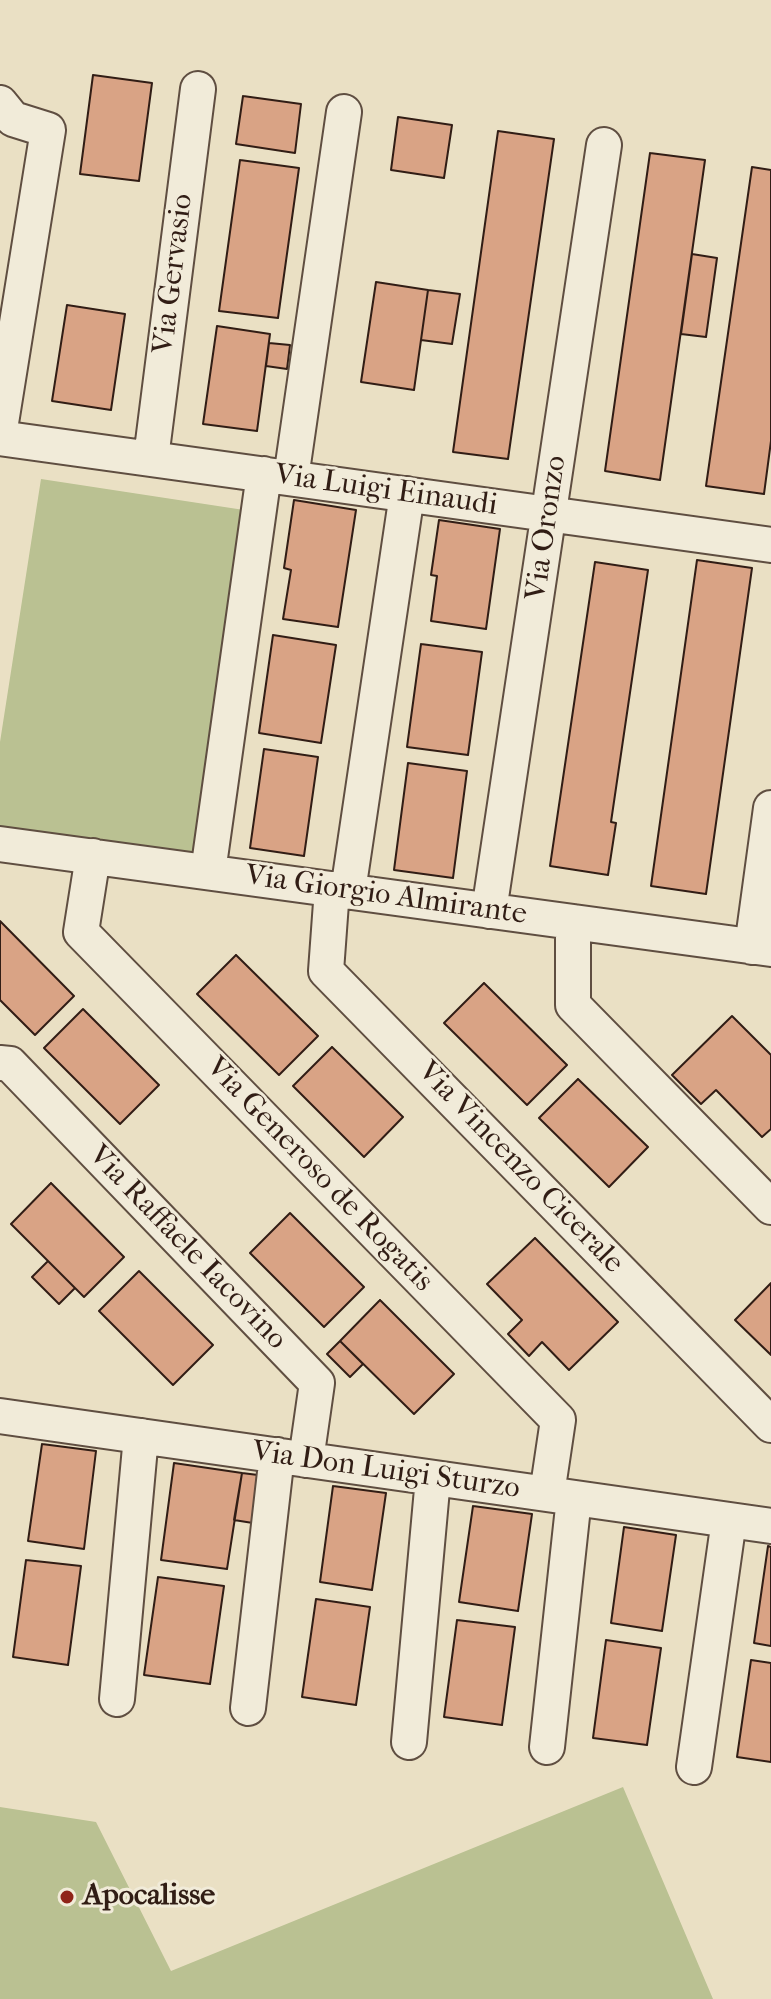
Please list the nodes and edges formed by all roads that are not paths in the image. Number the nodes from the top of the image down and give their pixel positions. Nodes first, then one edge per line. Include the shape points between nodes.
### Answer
1 (198, 89) dead end
2 (0, 103) edge
3 (344, 112) dead end
4 (604, 145) dead end
5 (0, 429) edge
6 (0, 438) edge
7 (151, 458) junction
8 (278, 476) junction
9 (407, 494) junction
10 (549, 514) junction
11 (771, 545) edge
12 (771, 808) edge
13 (0, 844) edge
14 (93, 856) junction
15 (208, 872) junction
16 (340, 890) junction
17 (489, 911) junction
18 (573, 922) junction
19 (761, 948) edge
20 (0, 1063) edge
21 (771, 1207) edge
22 (0, 1416) edge
23 (771, 1425) edge
24 (141, 1436) junction
25 (292, 1458) junction
26 (433, 1478) junction
27 (560, 1496) junction
28 (729, 1520) junction
29 (771, 1526) edge
30 (117, 1699) dead end
31 (248, 1708) dead end
32 (409, 1742) dead end
33 (547, 1747) dead end
34 (694, 1767) dead end

1 - 7 street, Via Gervasio
2 - 5 street via 13,119 48,130
3 - 8 street
4 - 10 street, Via Oronzo
6 - 7 street, Via Luigi Einaudi
7 - 8 street, Via Luigi Einaudi
8 - 9 street, Via Luigi Einaudi
8 - 15 street
9 - 10 street, Via Luigi Einaudi
9 - 16 street, Via Vincenzo Cicerale
10 - 11 street, Via Luigi Einaudi
10 - 17 street, Via Oronzo
12 - 19 street
13 - 14 street, Via Giorgio Almirante
14 - 15 street, Via Giorgio Almirante
14 - 27 street, Via Generoso de Rogatis via 81,932 558,1420
15 - 16 street, Via Giorgio Almirante
16 - 17 street, Via Giorgio Almirante
16 - 23 street, Via Vincenzo Cicerale via 326,971
17 - 18 street, Via Giorgio Almirante
18 - 19 street, Via Giorgio Almirante
18 - 21 street via 573,1005
20 - 25 street, Via Raffaele Iacovino via 10,1064 317,1383
22 - 24 street, Via Don Luigi Sturzo
24 - 25 street, Via Don Luigi Sturzo
24 - 30 street
25 - 26 street, Via Don Luigi Sturzo
25 - 31 street
26 - 27 street, Via Don Luigi Sturzo
26 - 32 street
27 - 28 street, Via Don Luigi Sturzo
27 - 33 street
28 - 29 street, Via Don Luigi Sturzo
28 - 34 street

